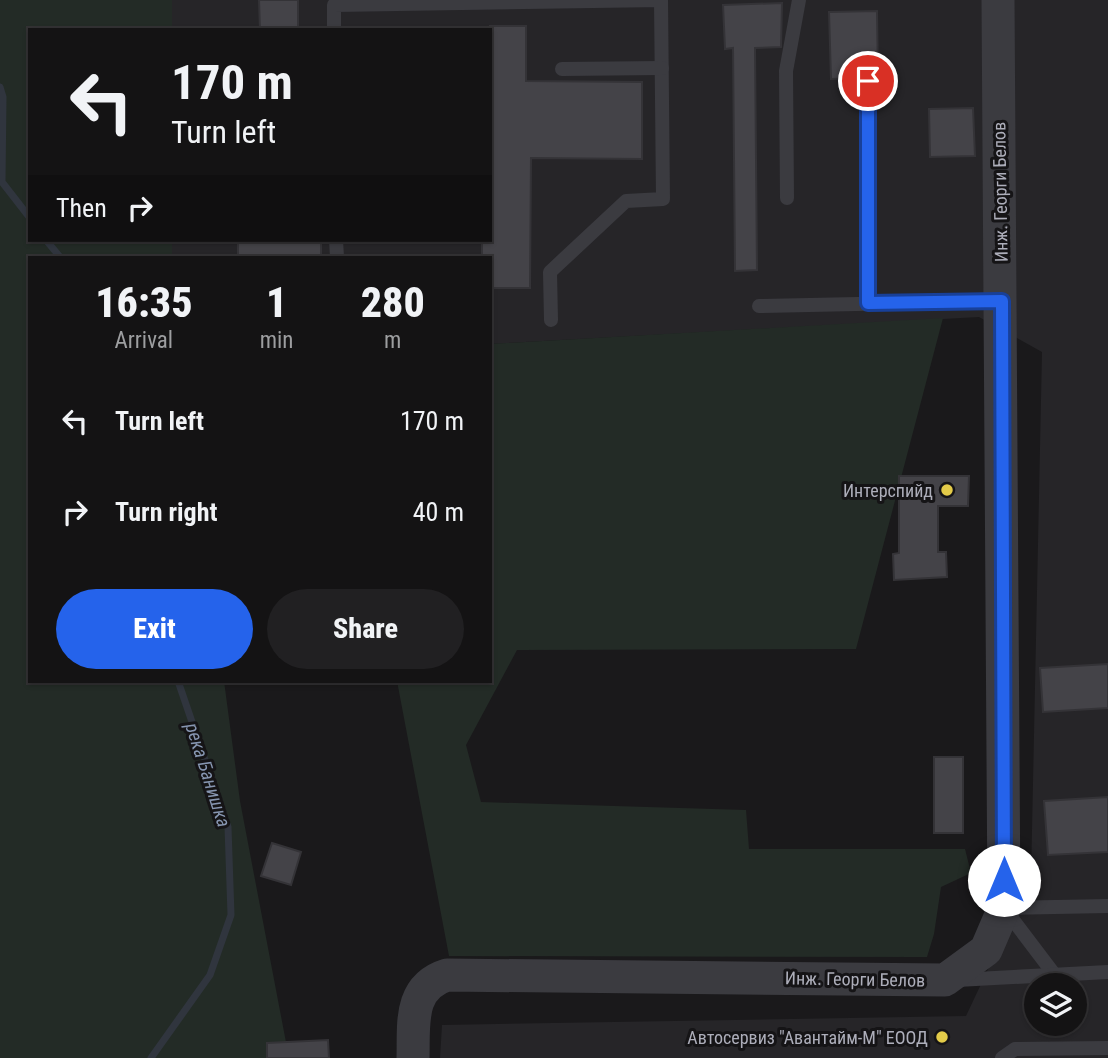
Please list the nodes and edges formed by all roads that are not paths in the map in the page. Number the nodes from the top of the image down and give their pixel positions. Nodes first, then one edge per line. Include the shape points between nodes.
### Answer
1 (799, 0) edge
2 (998, 0) edge
3 (332, 3) edge
4 (334, 28) edge
5 (662, 68) junction
6 (562, 69) dead end
7 (868, 81) dead end
8 (787, 198) dead end
9 (1002, 301) junction
10 (868, 303) junction
11 (760, 306) dead end
12 (551, 320) dead end
13 (1108, 906) edge
14 (1004, 908) junction
15 (1108, 972) edge
16 (1054, 973) edge
17 (1082, 973) edge
18 (1024, 976) edge
19 (945, 980) junction
20 (1108, 1048) edge
21 (413, 1058) edge
22 (1002, 1058) edge

1 - 8 lane via 786,71
2 - 9 street, Инж. Георги Белов
3 - 4 lane
3 - 5 lane via 661,0
5 - 6 lane
5 - 12 lane via 663,199 626,201 550,272
7 - 10 lane
9 - 10 lane
9 - 14 street, Инж. Георги Белов
10 - 11 lane
13 - 14 lane
14 - 16 lane
14 - 19 street, Инж. Георги Белов via 986,950
15 - 17 lane
18 - 19 lane
19 - 21 street, Инж. Георги Белов via 447,975 436,978 418,996
20 - 22 lane via 1015,1049

